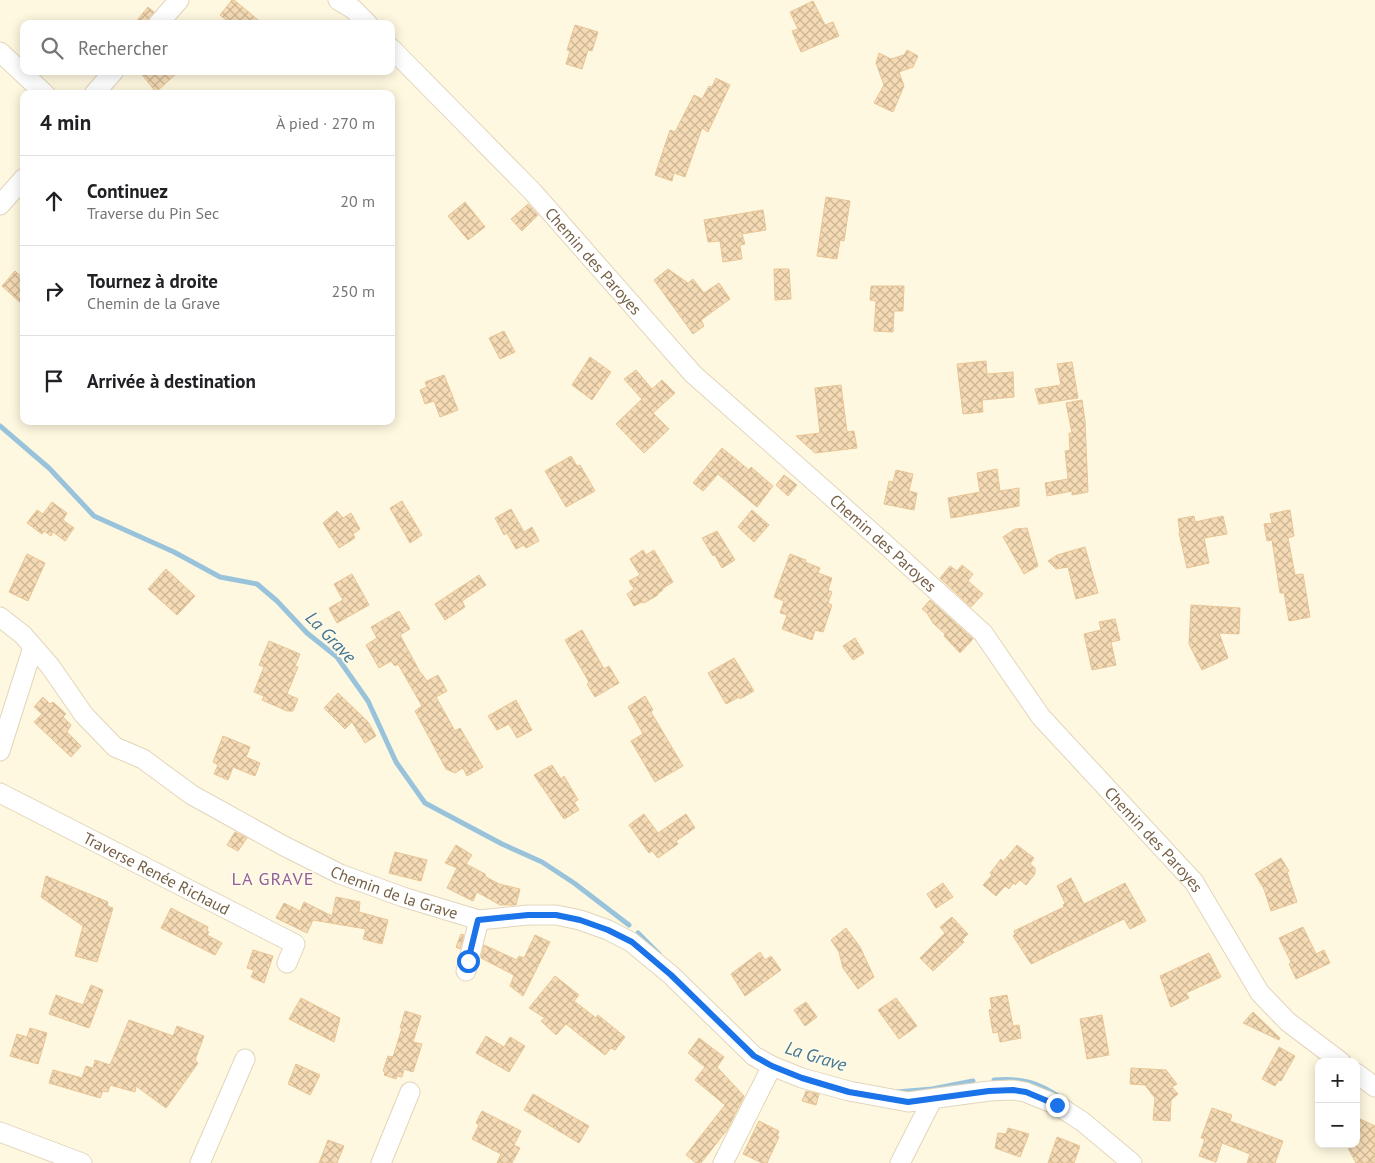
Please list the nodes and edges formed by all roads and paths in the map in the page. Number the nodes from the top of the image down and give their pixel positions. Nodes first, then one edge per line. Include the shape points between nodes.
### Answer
1 (179, 0) edge
2 (338, 0) edge
3 (162, 20) edge
4 (364, 20) edge
5 (0, 52) edge
6 (395, 52) edge
7 (20, 71) edge
8 (25, 75) edge
9 (111, 75) edge
10 (41, 90) edge
11 (97, 90) edge
12 (20, 182) edge
13 (0, 205) edge
14 (0, 617) edge
15 (33, 647) junction
16 (0, 751) edge
17 (0, 793) edge
18 (478, 920) junction
19 (287, 962) dead end
20 (466, 971) dead end
21 (1336, 1058) edge
22 (245, 1059) dead end
23 (772, 1066) junction
24 (1360, 1076) edge
25 (1375, 1087) edge
26 (410, 1092) dead end
27 (932, 1100) junction
28 (0, 1132) edge
29 (82, 1163) edge
30 (200, 1163) edge
31 (381, 1163) edge
32 (724, 1163) edge
33 (900, 1163) edge
34 (1132, 1163) edge

1 - 3 street
2 - 4 street
5 - 7 street
6 - 21 street, Chemin des Paroyes via 532,190 693,374 983,633 1041,717 1194,882 1260,993 1288,1022
8 - 10 street
9 - 11 street
12 - 13 street
14 - 15 street, Chemin de la Grave
15 - 16 street
15 - 18 street, Chemin de la Grave via 84,716 114,747 143,759 192,795 340,874
17 - 19 street, Traverse Renée Richaud via 295,944
18 - 20 street
18 - 23 street, Chemin de la Grave via 556,915 608,930 637,947 671,975 754,1056
22 - 30 street
23 - 27 street, Chemin de la Grave via 849,1092 908,1102
23 - 32 street
24 - 25 street
26 - 31 street
27 - 33 street
27 - 34 street, Chemin de la Grave via 989,1091 1026,1092 1057,1105 1084,1122
28 - 29 street

